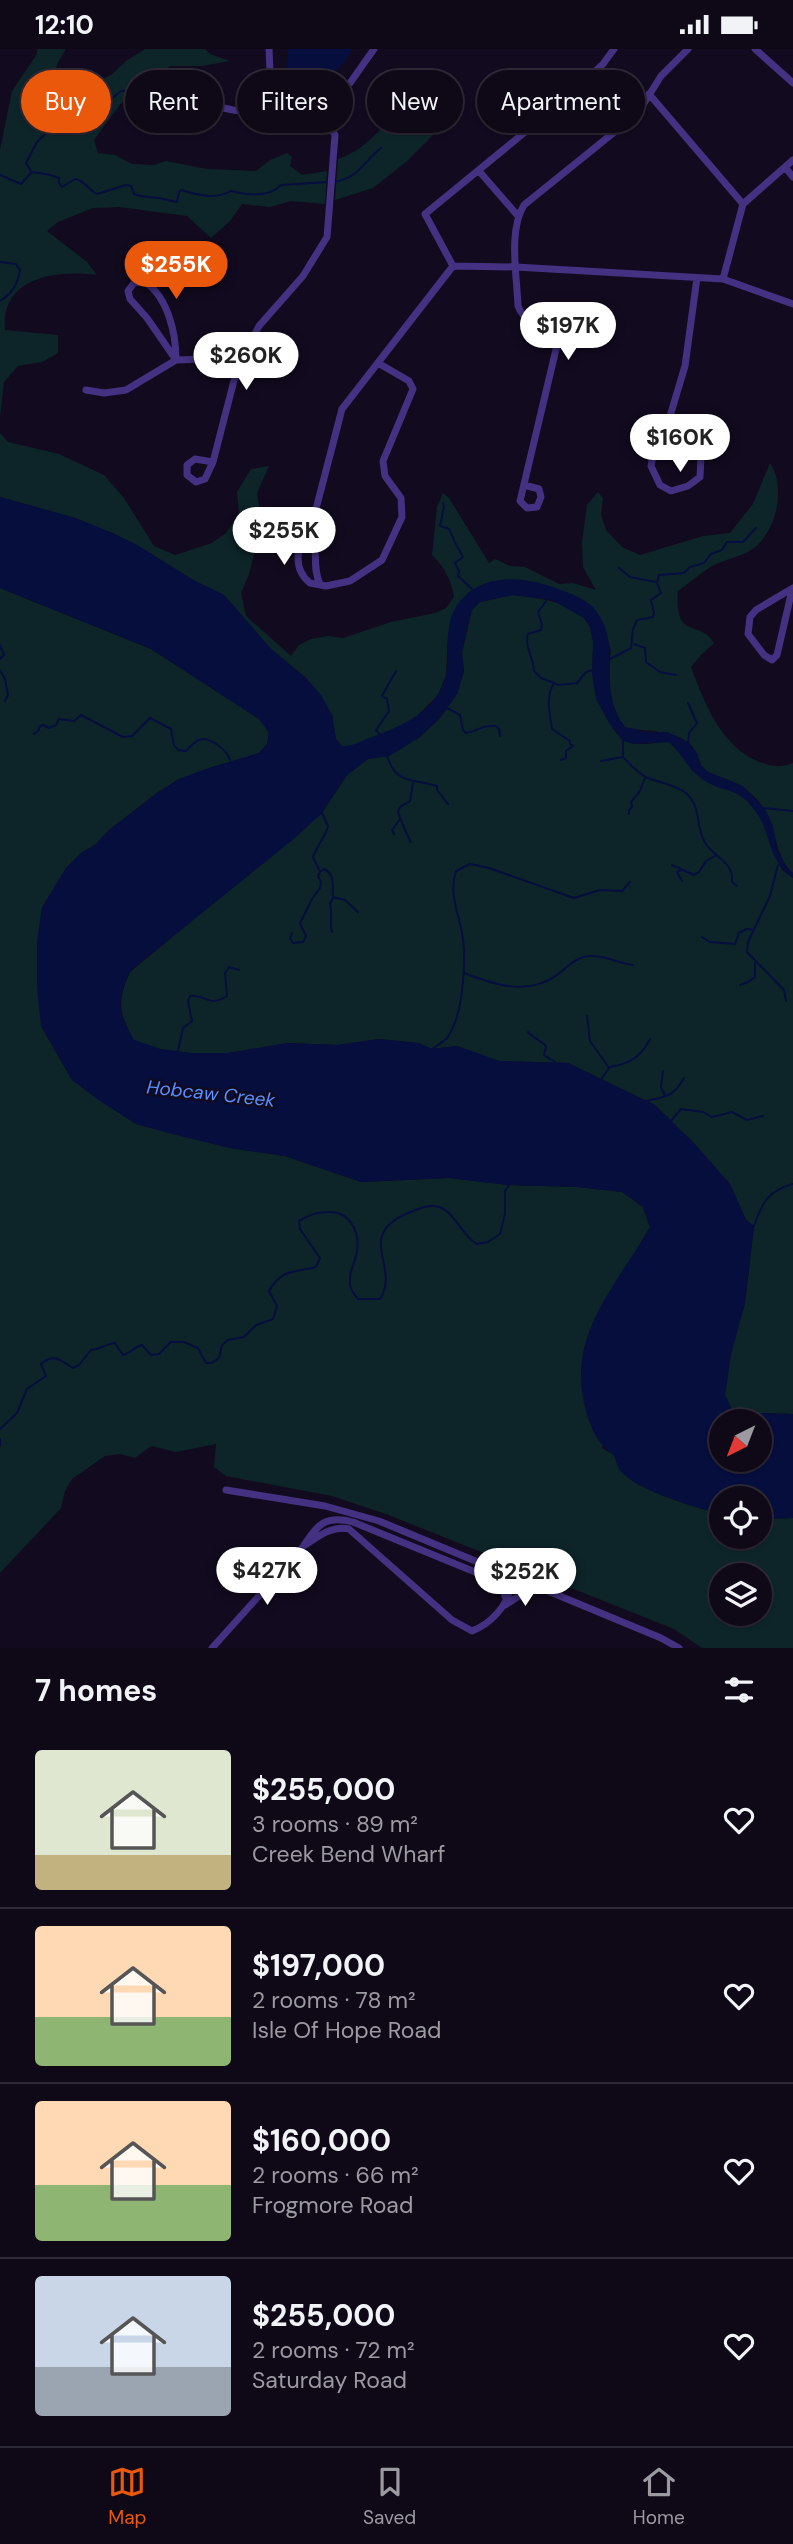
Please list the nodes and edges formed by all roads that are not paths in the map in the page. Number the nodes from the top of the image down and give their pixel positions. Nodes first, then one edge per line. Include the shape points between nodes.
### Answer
1 (269, 49) edge
2 (374, 49) edge
3 (614, 49) edge
4 (688, 49) edge
5 (755, 49) edge
6 (678, 52) edge
7 (270, 70) edge
8 (353, 79) edge
9 (793, 83) edge
10 (649, 94) junction
11 (334, 133) edge
12 (793, 160) edge
13 (785, 167) junction
14 (479, 170) junction
15 (793, 177) edge
16 (743, 204) junction
17 (518, 216) junction
18 (453, 266) junction
19 (516, 267) junction
20 (698, 278) junction
21 (723, 279) junction
22 (793, 304) edge
23 (176, 360) junction
24 (378, 363) junction
25 (237, 369) junction
26 (86, 390) dead end
27 (665, 433) junction
28 (213, 462) dead end
29 (524, 485) dead end
30 (310, 532) junction
31 (320, 584) junction
32 (792, 589) edge
33 (226, 1490) dead end
34 (302, 1548) junction
35 (501, 1571) junction
36 (545, 1590) junction
37 (507, 1601) junction
38 (500, 1609) junction
39 (212, 1648) edge
40 (678, 1648) edge

1 - 7 street
2 - 8 street
3 - 14 street via 563,101
4 - 6 street
5 - 9 street
6 - 10 street
10 - 16 street
10 - 17 street via 638,113 524,205
11 - 25 street via 327,237 303,276 259,326
12 - 13 street
13 - 15 street
13 - 16 street
14 - 17 street
14 - 18 street via 425,214
16 - 21 street
17 - 19 street
18 - 19 street
18 - 24 street
19 - 20 street
19 - 29 street via 523,317 558,341
20 - 21 street
20 - 27 street via 685,366
21 - 22 street
23 - 23 street via 170,319 154,288 144,281 134,283 128,291 130,299
23 - 25 street via 208,359
23 - 26 street via 126,390
24 - 30 street via 342,409
24 - 31 street via 409,381 413,389 383,461 385,477 401,498 402,517 382,560 351,581
25 - 28 street
27 - 27 street via 701,456 700,477 671,491 660,485 651,466 655,447
30 - 31 street via 316,540 314,566
30 - 31 street via 298,562 306,580
32 - 32 street via 777,655 772,660 748,634 750,617
33 - 35 street via 326,1506 379,1521
34 - 37 street via 322,1522 341,1518 497,1581
34 - 38 street via 327,1531 349,1529 463,1628 480,1628
34 - 39 street
35 - 36 street
35 - 37 street via 510,1587
36 - 38 street via 527,1591
36 - 40 street
37 - 38 street

